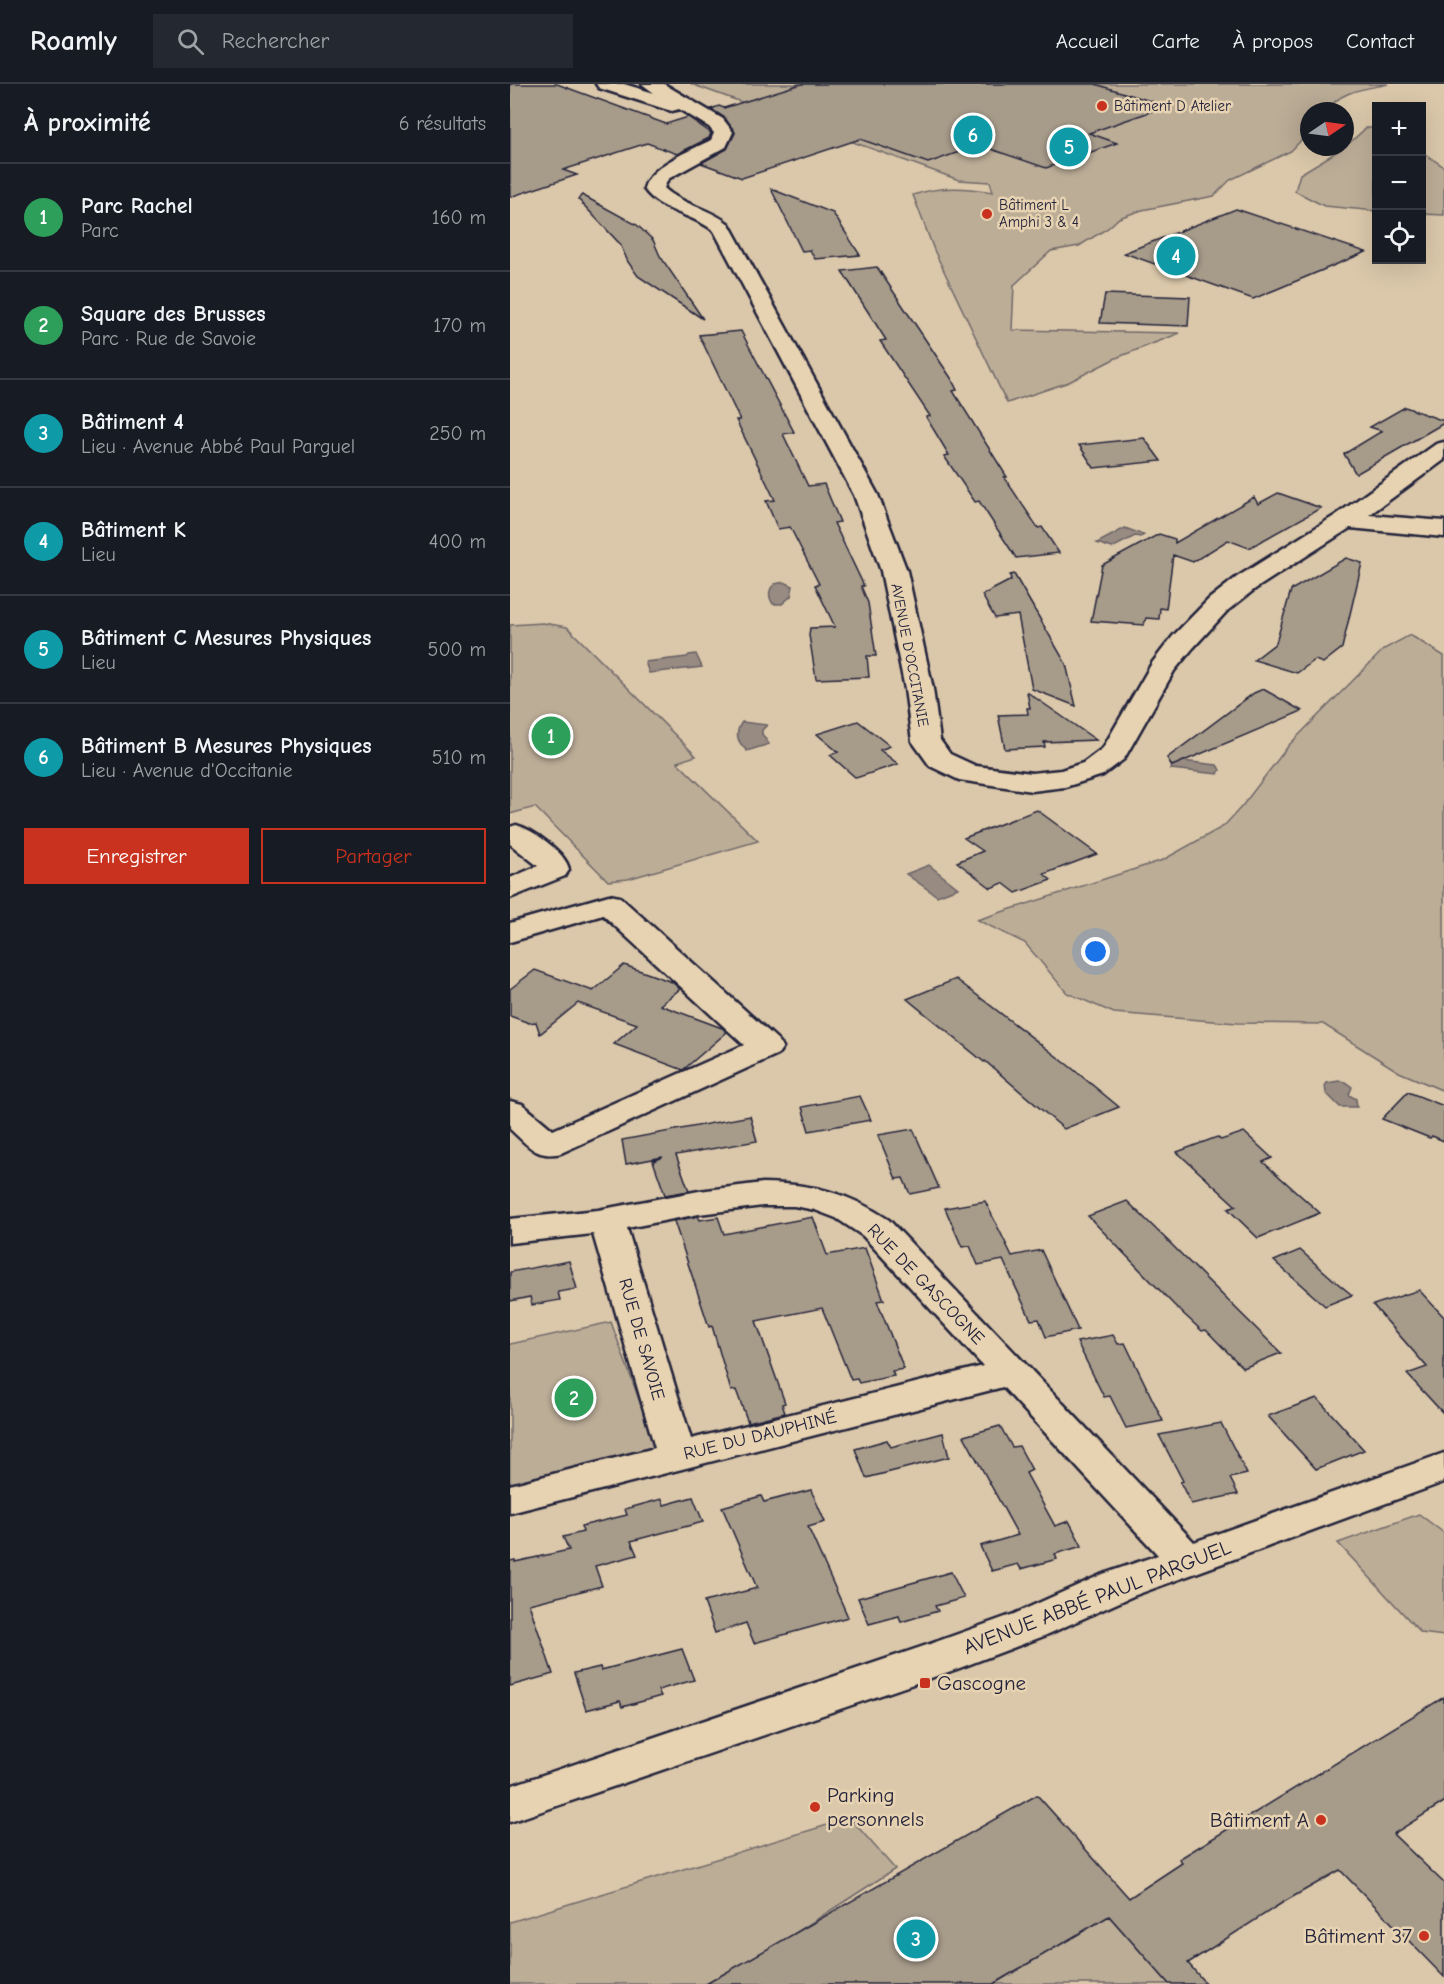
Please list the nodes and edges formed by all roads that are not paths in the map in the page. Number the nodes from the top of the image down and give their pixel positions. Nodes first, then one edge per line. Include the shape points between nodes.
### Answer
1 (606, 84) edge
2 (651, 84) edge
3 (694, 112) junction
4 (1444, 449) edge
5 (1345, 520) junction
6 (1444, 529) edge
7 (516, 834) dead end
8 (510, 889) edge
9 (510, 933) edge
10 (510, 1111) edge
11 (607, 1221) junction
12 (510, 1231) edge
13 (1010, 1372) junction
14 (677, 1456) junction
15 (1444, 1467) edge
16 (510, 1499) edge
17 (1187, 1560) junction
18 (510, 1803) edge

1 - 3 street, AVENUE D'OCCITANIE
2 - 3 street, AVENUE D'OCCITANIE
3 - 5 street, AVENUE D'OCCITANIE via 716,123 724,135 719,143 661,175 654,189 664,199 712,218 722,228 866,495 894,571 926,741 940,760 969,774 1032,782 1093,769 1114,753 1162,669 1218,605
4 - 5 street, AVENUE D'OCCITANIE
5 - 6 street
7 - 8 street via 553,863 554,870
9 - 10 street via 609,904 766,1047 549,1145
11 - 12 street, RUE DE GASCOGNE
11 - 13 street, RUE DE GASCOGNE via 757,1194 821,1199 848,1209 876,1227
11 - 14 street, RUE DE SAVOIE
13 - 14 street, RUE DU DAUPHINÉ
13 - 17 street, RUE DE GASCOGNE
14 - 16 street, RUE DU DAUPHINÉ
15 - 17 street, AVENUE ABBÉ PAUL PARGUEL
17 - 18 street, AVENUE ABBÉ PAUL PARGUEL via 942,1657

